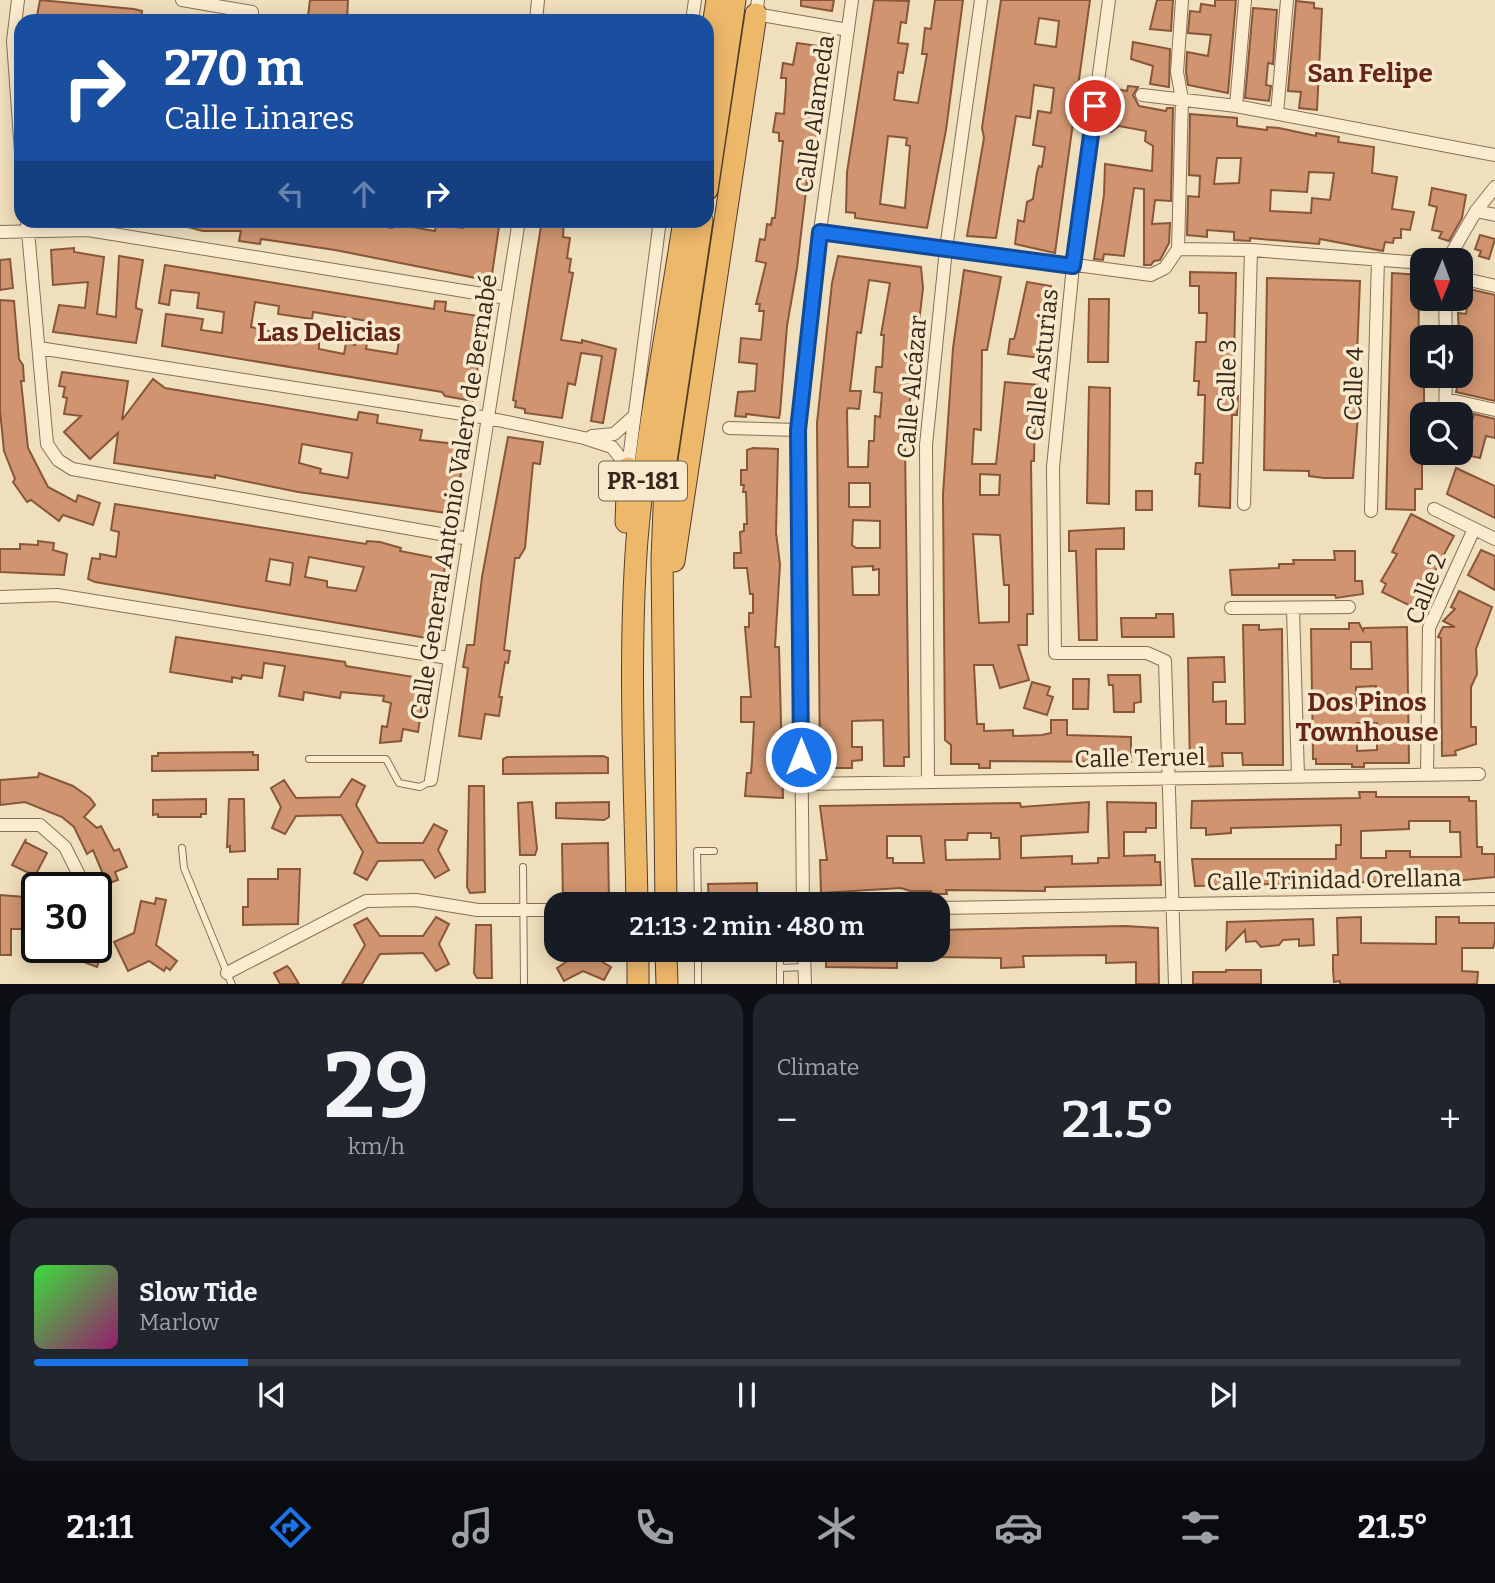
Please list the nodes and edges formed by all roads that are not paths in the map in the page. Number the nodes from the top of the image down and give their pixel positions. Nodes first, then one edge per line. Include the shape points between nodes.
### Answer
1 (182, 0) edge
2 (717, 0) edge
3 (736, 0) edge
4 (852, 0) edge
5 (981, 0) edge
6 (1109, 0) edge
7 (1182, 0) edge
8 (1245, 0) edge
9 (1287, 0) edge
10 (757, 7) edge
11 (252, 12) dead end
12 (714, 19) edge
13 (848, 30) junction
14 (14, 33) edge
15 (14, 52) edge
16 (1142, 95) dead end
17 (1182, 99) junction
18 (1236, 106) junction
19 (1277, 114) junction
20 (714, 144) edge
21 (1495, 155) edge
22 (1495, 187) edge
23 (1476, 211) junction
24 (1495, 215) edge
25 (28, 228) edge
26 (64, 228) edge
27 (518, 228) edge
28 (659, 228) edge
29 (685, 228) edge
30 (698, 228) edge
31 (820, 232) junction
32 (1455, 248) edge
33 (689, 249) junction
34 (946, 249) junction
35 (1178, 250) junction
36 (1251, 250) junction
37 (1378, 259) junction
38 (1410, 262) edge
39 (1073, 266) junction
40 (1474, 281) edge
41 (1495, 286) edge
42 (507, 298) junction
43 (39, 348) junction
44 (1446, 388) edge
45 (1446, 399) junction
46 (1446, 402) edge
47 (1495, 410) edge
48 (633, 417) junction
49 (488, 418) junction
50 (729, 428) dead end
51 (798, 430) junction
52 (584, 438) junction
53 (628, 468) junction
54 (1244, 504) dead end
55 (1434, 509) dead end
56 (1371, 510) dead end
57 (1474, 529) junction
58 (469, 539) junction
59 (1495, 539) edge
60 (0, 597) edge
61 (1349, 607) dead end
62 (1231, 608) dead end
63 (1293, 609) junction
64 (663, 639) junction
65 (449, 659) junction
66 (634, 716) junction
67 (309, 759) dead end
68 (1479, 774) dead end
69 (1427, 775) junction
70 (1298, 776) junction
71 (1171, 779) junction
72 (431, 780) joint
73 (928, 781) junction
74 (801, 784) junction
75 (0, 825) edge
76 (182, 848) dead end
77 (714, 851) dead end
78 (523, 867) dead end
79 (78, 872) edge
80 (637, 892) edge
81 (666, 892) edge
82 (698, 892) edge
83 (803, 892) edge
84 (1495, 899) edge
85 (1174, 903) junction
86 (950, 908) edge
87 (523, 910) junction
88 (544, 910) edge
89 (638, 962) edge
90 (666, 962) edge
91 (698, 962) edge
92 (780, 962) edge
93 (805, 962) edge
94 (805, 967) junction
95 (780, 968) junction
96 (229, 979) edge
97 (524, 984) edge
98 (638, 984) edge
99 (667, 984) edge
100 (698, 984) edge
101 (780, 984) edge
102 (805, 984) edge
103 (1175, 984) edge

1 - 11 street
2 - 12 highway
3 - 20 highway
4 - 13 street, Calle Alameda
5 - 34 street, Calle Alcázar
6 - 39 street, Calle Asturias
7 - 17 street via 1177,72
8 - 18 street
9 - 19 street
10 - 13 street
10 - 64 highway
13 - 31 street, Calle Alameda
14 - 15 street
16 - 17 street
17 - 18 street
17 - 35 street
18 - 19 street
19 - 21 street
22 - 23 street
23 - 24 street
23 - 32 street
25 - 43 street
26 - 42 street
27 - 42 street, Calle General Antonio Valero de Bernabé
28 - 48 street
29 - 33 highway, PR-181
30 - 33 highway, PR-181
31 - 34 street
31 - 51 street, Calle Alameda
33 - 64 highway, PR-181 via 666,461
33 - 66 highway, PR-181 via 645,458 637,544
34 - 39 street
34 - 73 street, Calle Alcázar via 926,445
35 - 36 street
35 - 39 street via 1165,268 1151,275
36 - 37 street
36 - 54 street, Calle 3
37 - 38 street
37 - 56 street, Calle 4
39 - 71 street, Calle Asturias via 1053,467 1055,653 1147,653 1165,661
40 - 41 street
42 - 49 street, Calle General Antonio Valero de Bernabé
43 - 49 street
43 - 58 street via 47,444 58,460 72,469
44 - 45 street
45 - 46 street
45 - 47 street
48 - 52 street via 614,434
48 - 53 street
49 - 52 street
49 - 58 street, Calle General Antonio Valero de Bernabé
50 - 51 street
51 - 74 street, Calle Alameda
52 - 53 street via 612,447
53 - 66 highway via 626,657
55 - 57 street
57 - 59 street
57 - 69 street, Calle 2 via 1429,628
58 - 65 street, Calle General Antonio Valero de Bernabé
60 - 65 street via 57,595
61 - 63 street
62 - 63 street
63 - 70 street
64 - 81 highway, PR-181
65 - 72 street, Calle General Antonio Valero de Bernabé
66 - 80 highway, PR-181
67 - 72 lane via 386,759 399,783 420,787
68 - 69 street, Calle Teruel
69 - 70 street, Calle Teruel
70 - 71 street, Calle Teruel
71 - 73 street, Calle Teruel
71 - 85 street
73 - 74 street, Calle Teruel
74 - 83 street, Calle Alameda
75 - 79 street via 40,825 65,847
76 - 96 lane via 184,868
77 - 82 lane via 697,851
78 - 87 lane
84 - 85 street, Calle Trinidad Orellana
85 - 86 street, Calle Trinidad Orellana
85 - 103 street
87 - 88 street
87 - 96 street via 478,910 416,900 366,901
87 - 97 lane
89 - 98 highway
90 - 99 highway
91 - 100 lane
92 - 95 lane
93 - 94 street
94 - 95 lane
94 - 102 street
95 - 101 lane

